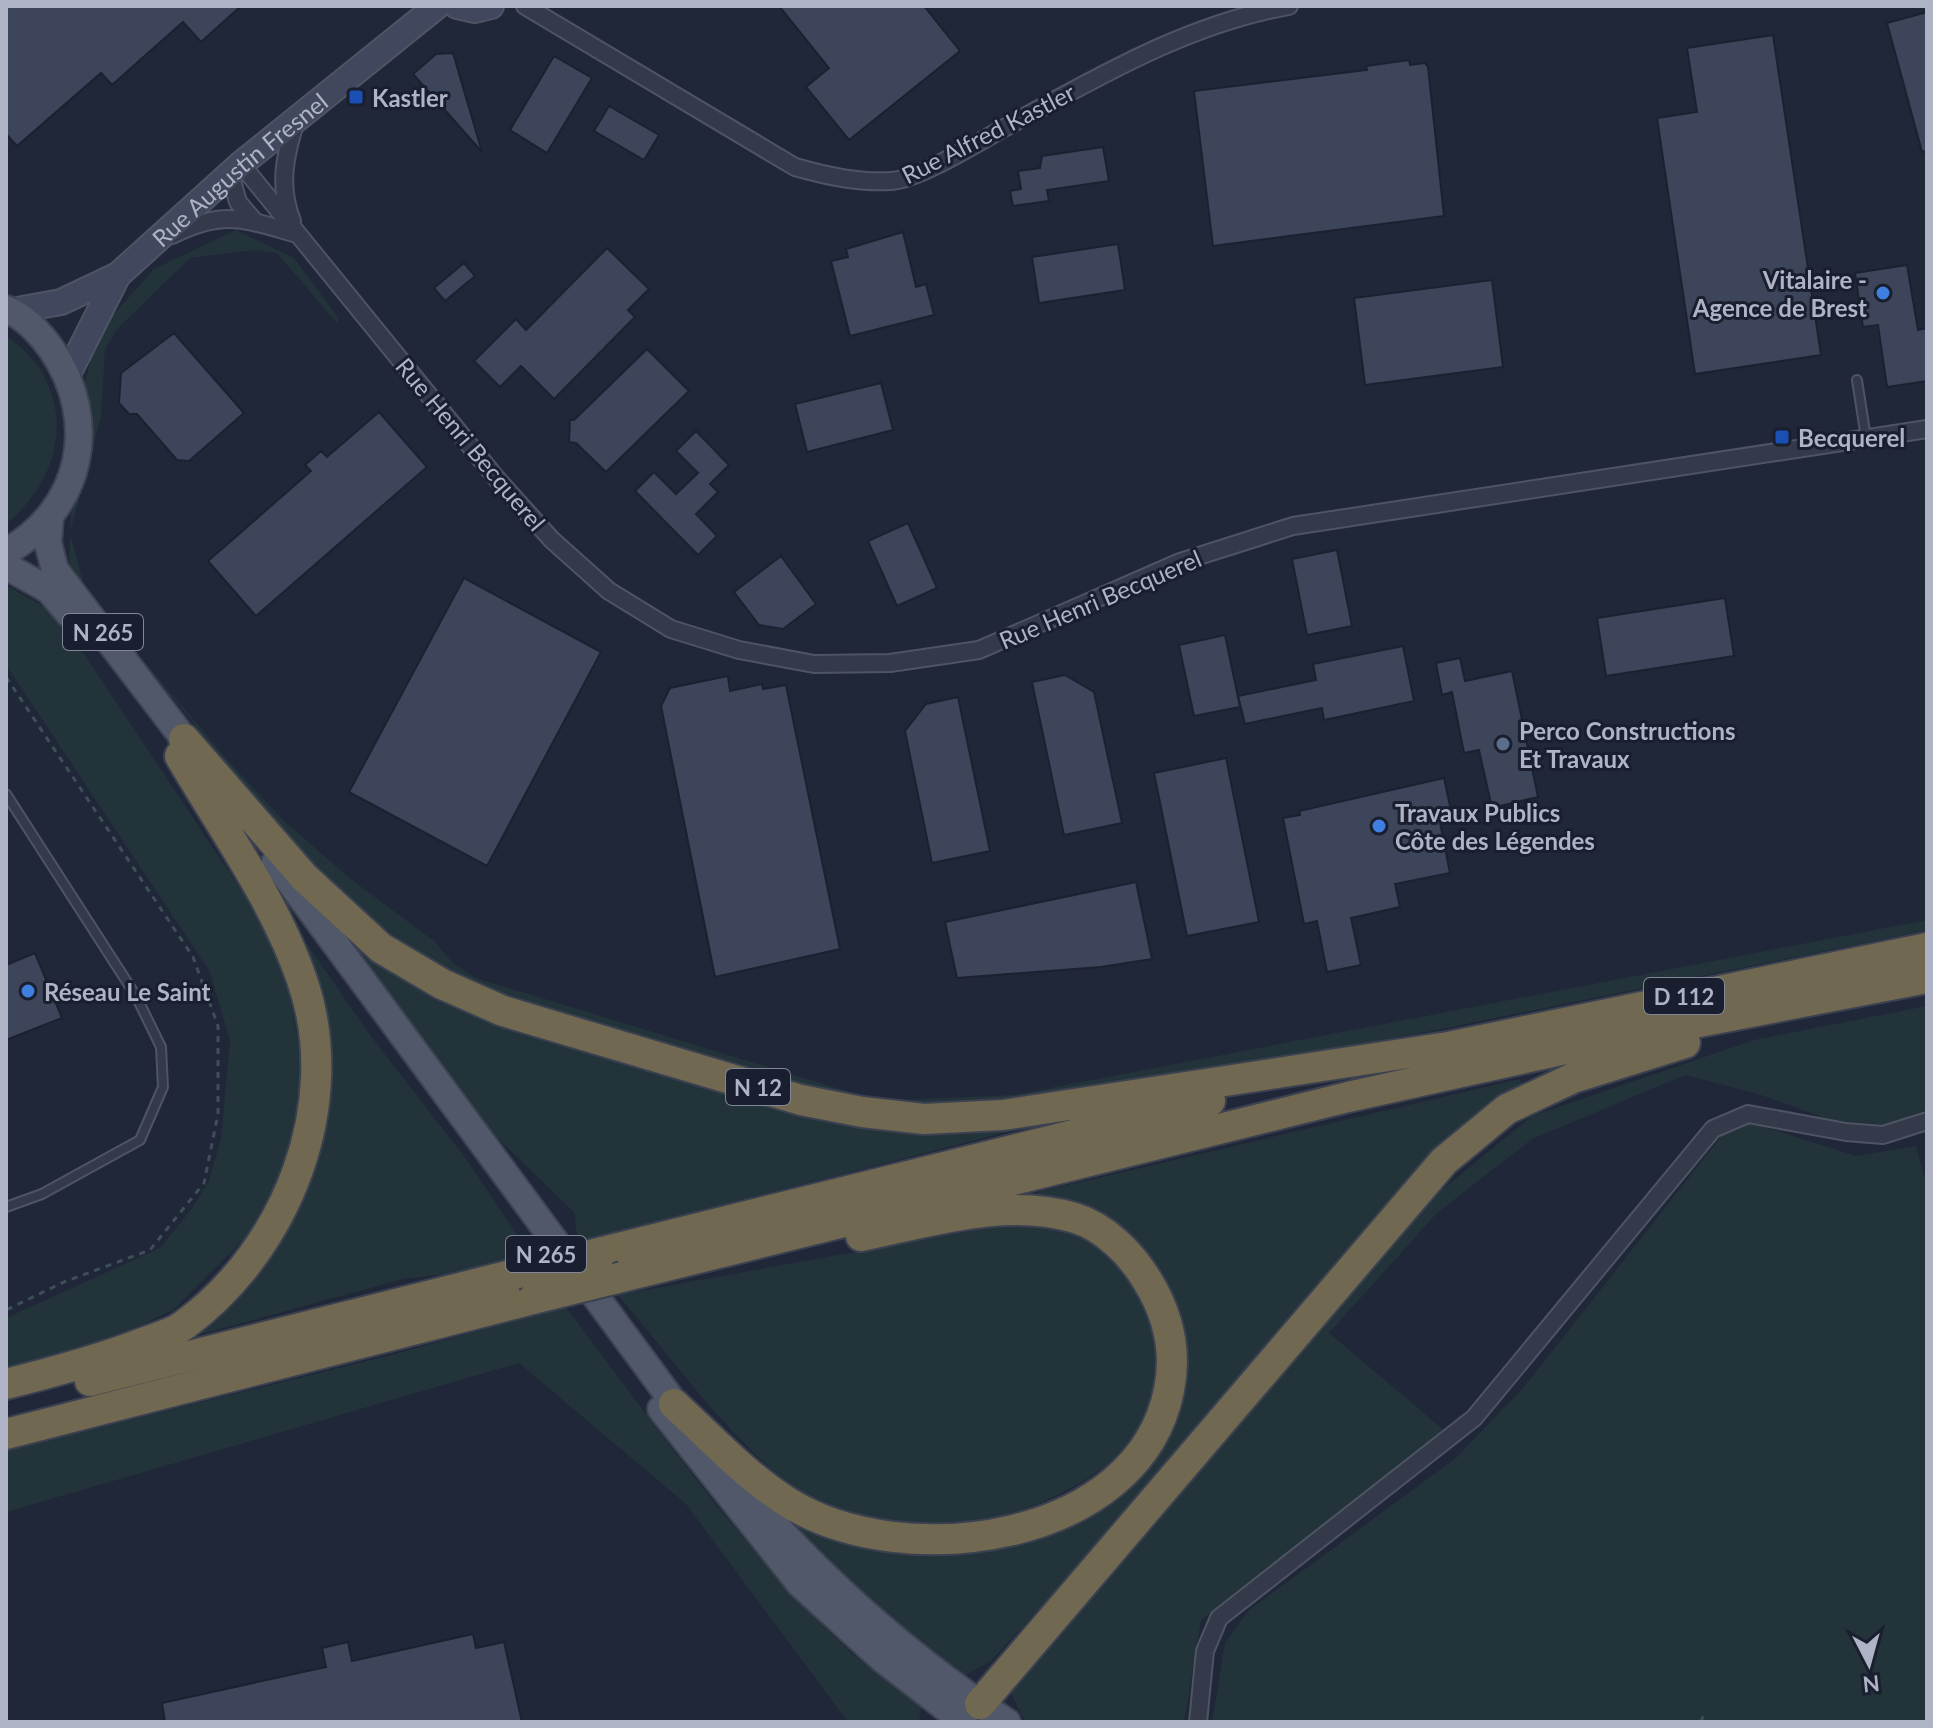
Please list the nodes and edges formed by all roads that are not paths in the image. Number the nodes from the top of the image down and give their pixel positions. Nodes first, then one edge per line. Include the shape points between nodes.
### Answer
1 (437, 6) edge
2 (457, 6) edge
3 (491, 6) edge
4 (525, 6) edge
5 (1289, 6) edge
6 (296, 120) junction
7 (235, 169) junction
8 (255, 222) junction
9 (297, 234) junction
10 (151, 245) junction
11 (118, 275) junction
12 (9, 310) edge
13 (68, 374) junction
14 (1857, 380) dead end
15 (1927, 429) edge
16 (1866, 438) junction
17 (50, 515) junction
18 (6, 552) edge
19 (6, 566) edge
20 (179, 741) junction
21 (6, 794) edge
22 (1927, 948) edge
23 (1927, 978) edge
24 (1927, 985) edge
25 (1441, 1048) junction
26 (1927, 1121) edge
27 (6, 1207) edge
28 (712, 1254) junction
29 (6, 1384) edge
30 (6, 1402) edge
31 (674, 1404) junction
32 (6, 1434) edge
33 (936, 1713) edge
34 (972, 1716) edge
35 (1007, 1722) edge
36 (1198, 1722) edge

1 - 6 street, Rue Augustin Fresnel
2 - 3 street
4 - 5 street, Rue Alfred Kastler via 795,167 839,179 894,181 946,159 1130,60 1246,14
6 - 7 street, Rue Augustin Fresnel
6 - 9 street, Rue Henri Becquerel via 283,179
7 - 8 street via 238,202
7 - 9 street, Rue Henri Becquerel
7 - 10 street, Rue Augustin Fresnel
8 - 9 street
8 - 10 street via 226,217 201,221
9 - 16 street, Rue Henri Becquerel via 497,479 552,540 609,591 671,629 739,650 814,664 890,663 979,650 1180,562 1293,526
10 - 11 street, Rue Augustin Fresnel
11 - 12 street via 61,302
11 - 13 street
12 - 13 main road via 42,335
13 - 17 main road via 78,406 80,440 74,472
14 - 16 lane
15 - 16 street, Rue Henri Becquerel
17 - 18 main road
17 - 20 main road, N 265 via 48,543 55,570
19 - 20 main road, N 265 via 49,590
20 - 25 highway, N 12 via 304,877 381,948 442,984 503,1011 801,1100 924,1119 1003,1115
20 - 29 highway via 282,931 303,982 316,1048 314,1113 276,1223 246,1267 183,1326 95,1362
20 - 31 main road, N 265
20 - 33 main road, N 265 via 494,1184 756,1533 800,1584
21 - 27 lane via 136,996 161,1047 163,1087 140,1140 42,1194
22 - 25 highway, D 112
23 - 28 highway, D 112 via 1489,1066
24 - 34 highway via 1673,1045 1573,1078 1507,1109 1444,1161
25 - 30 highway, bridge via 1269,1086
26 - 36 street via 1883,1135 1748,1114 1713,1129 1474,1418 1219,1618 1205,1651
28 - 31 highway via 781,1253 1022,1208 1078,1219 1111,1238 1137,1264 1161,1301 1173,1372 1165,1409 1150,1445 1089,1500 990,1536 943,1541 894,1539 791,1505 753,1478
28 - 32 highway, bridge
31 - 34 main road, N 265 via 746,1494 817,1569
33 - 34 main road, N 265
34 - 35 main road

